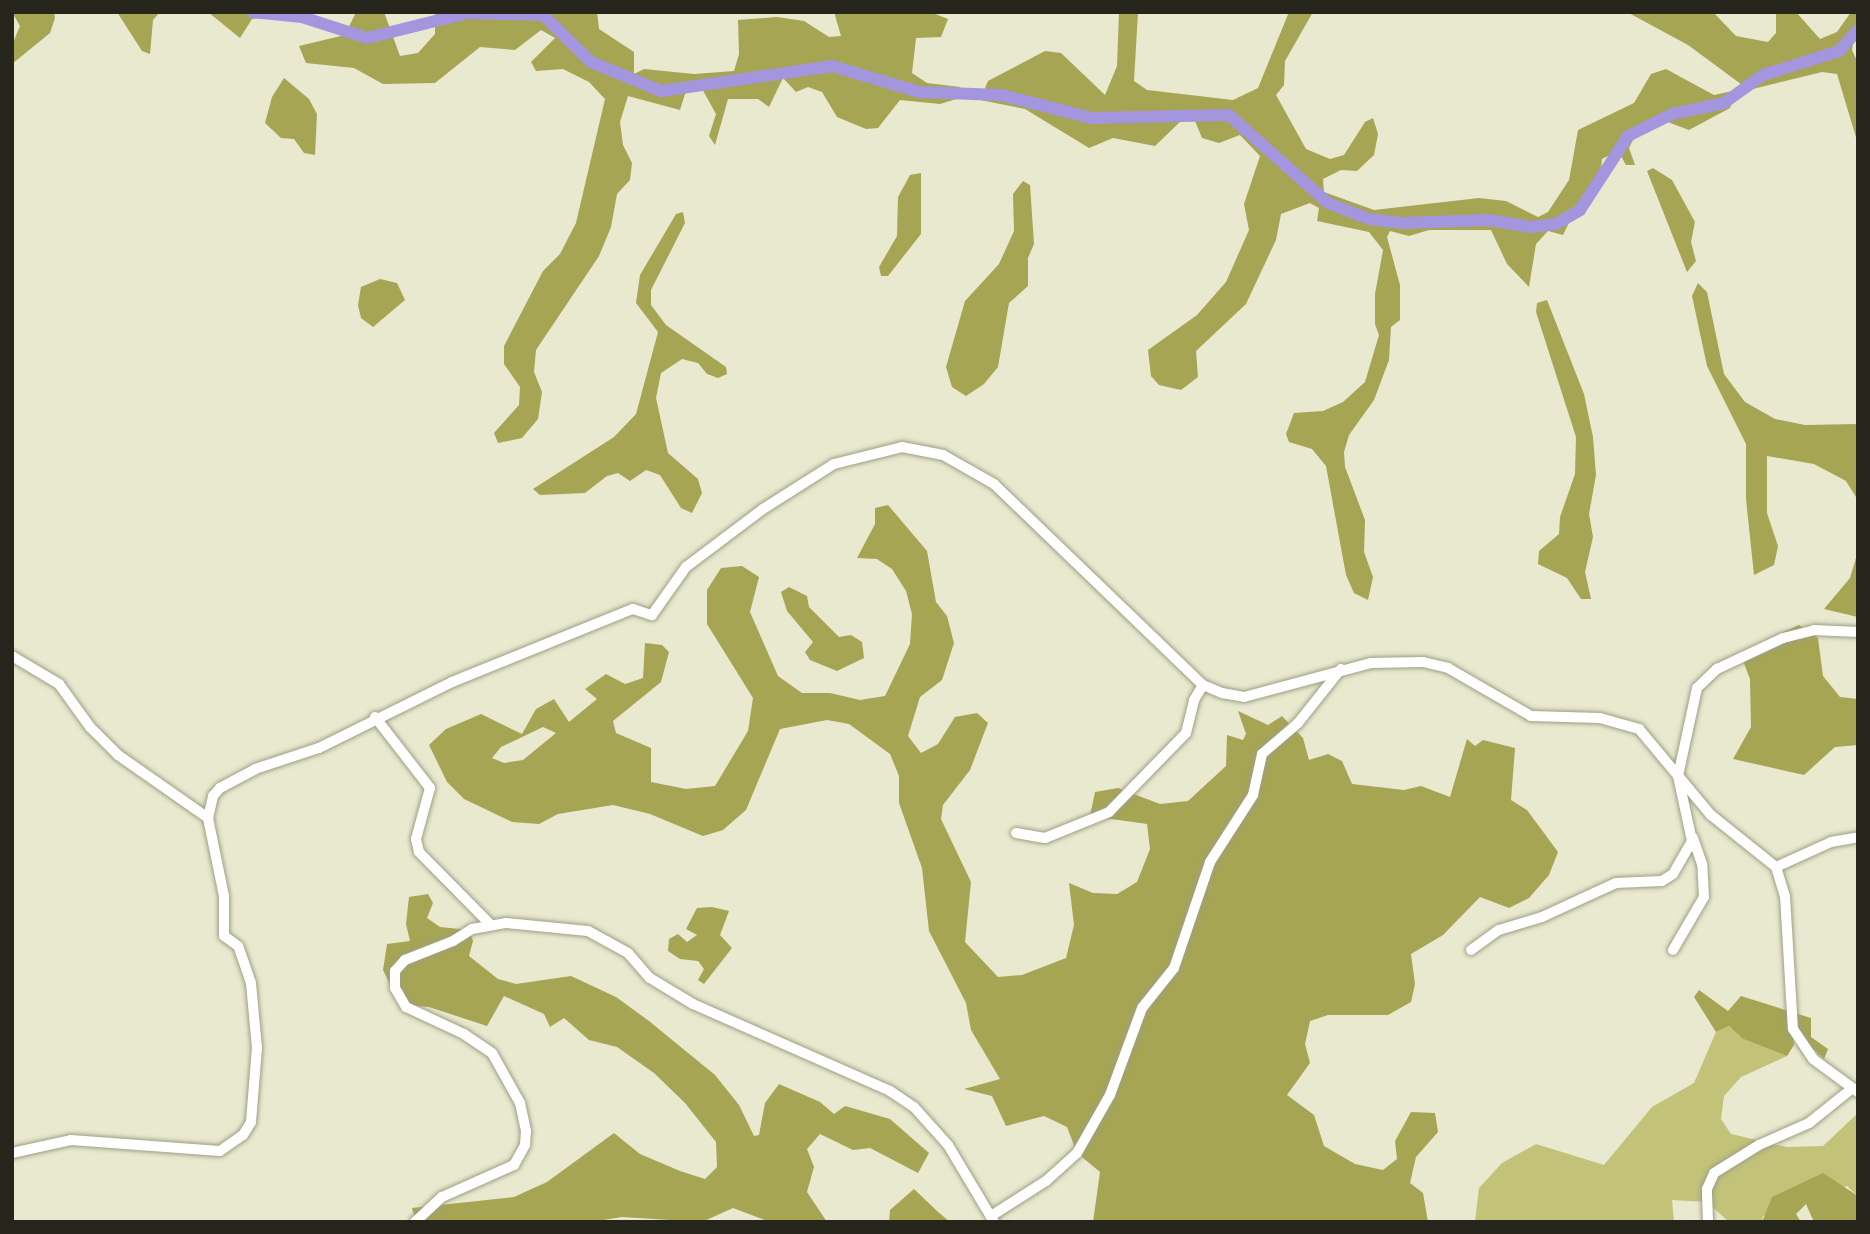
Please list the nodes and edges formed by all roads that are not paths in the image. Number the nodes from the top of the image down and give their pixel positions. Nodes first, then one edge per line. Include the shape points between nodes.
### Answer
1 (1858, 632) edge
2 (12, 656) edge
3 (1341, 669) junction
4 (1203, 685) junction
5 (375, 717) junction
6 (1678, 776) junction
7 (208, 818) junction
8 (1016, 833) dead end
9 (1692, 836) junction
10 (1858, 837) edge
11 (1776, 867) junction
12 (474, 911) junction
13 (490, 924) junction
14 (472, 929) junction
15 (1471, 950) dead end
16 (1674, 950) dead end
17 (1854, 1091) edge
18 (12, 1153) edge
19 (992, 1219) edge
20 (415, 1222) edge
21 (1707, 1222) edge

1 - 6 street via 1798,634 1717,668 1703,680 1689,709
2 - 7 street via 60,684 118,755
3 - 4 street via 1244,697
3 - 6 street via 1423,662 1448,668 1531,716 1586,716 1630,724 1653,741
3 - 19 street via 1298,723 1262,754 1253,794 1210,862 1174,968 1142,1008 1110,1095 1077,1153
4 - 5 street via 994,484 943,455 902,447 834,464 763,509 686,567 652,615 633,609
4 - 8 street via 1186,733 1160,754 1109,812 1045,838
5 - 7 street via 319,748 231,780 213,796
5 - 12 street via 430,788 416,839 419,852
6 - 9 street
6 - 11 street via 1711,815
7 - 18 street via 221,874 224,936 238,946 251,983 257,1059 251,1122 243,1135 220,1151 71,1140
9 - 15 street via 1678,868 1668,878 1616,883 1542,917 1499,930
9 - 16 street via 1702,864 1704,897
10 - 11 street via 1831,842
11 - 17 street via 1785,896 1793,1029 1813,1059
12 - 13 street
12 - 14 street
13 - 14 street
13 - 19 street via 554,924 588,931 628,953 650,978 693,1004 890,1091 914,1107 948,1145
14 - 20 street via 453,942 405,960 396,971 395,988 414,1012 464,1034 492,1053 520,1103 525,1145 514,1165 442,1197
17 - 21 street via 1809,1123 1749,1150 1714,1173 1707,1189

